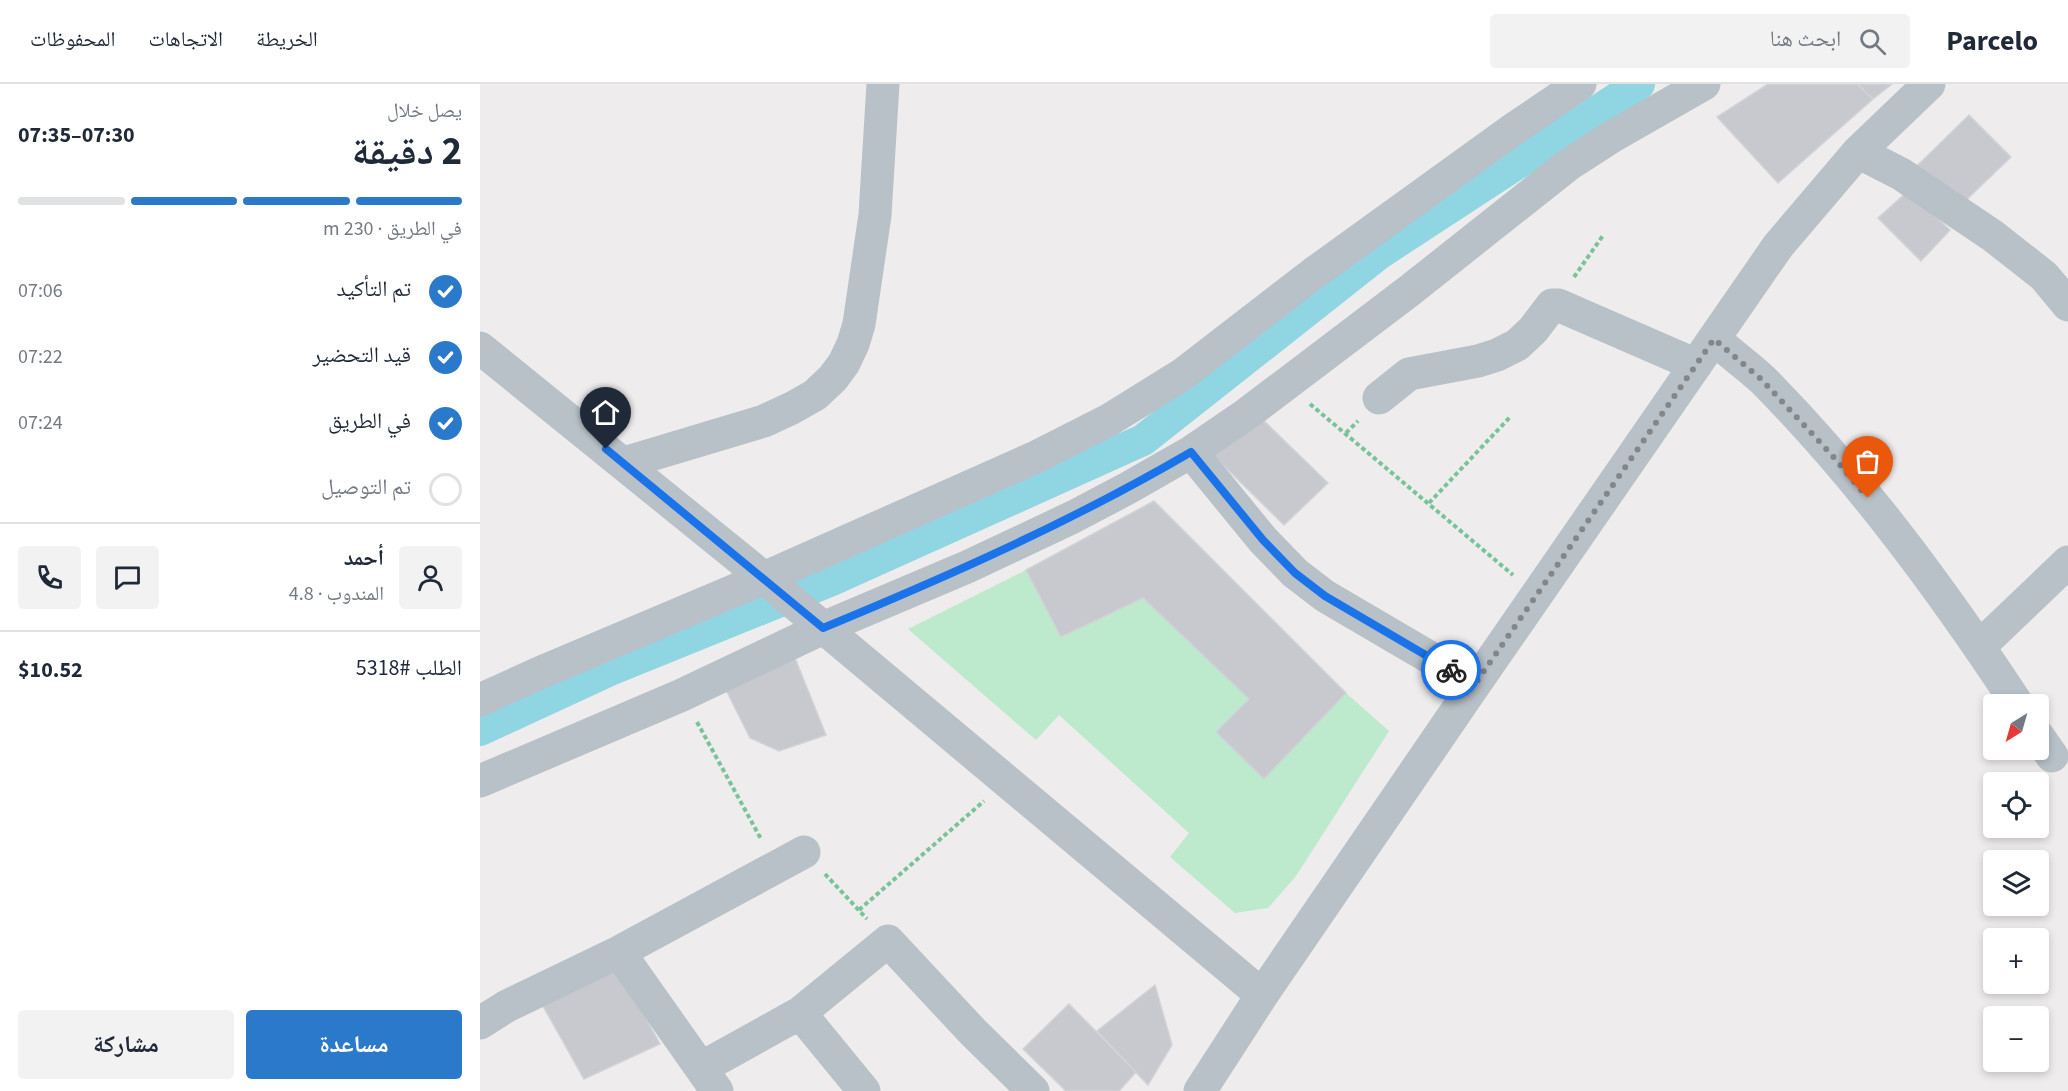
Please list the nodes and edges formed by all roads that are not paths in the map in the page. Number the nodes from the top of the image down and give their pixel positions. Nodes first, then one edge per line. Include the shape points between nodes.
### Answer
1 (883, 84) edge
2 (1704, 84) edge
3 (1929, 84) edge
4 (1570, 86) edge
5 (1858, 152) junction
6 (2068, 305) edge
7 (480, 348) edge
8 (1705, 352) junction
9 (1379, 398) dead end
10 (1191, 452) junction
11 (624, 464) junction
12 (2068, 562) edge
13 (767, 581) junction
14 (819, 624) junction
15 (1979, 646) junction
16 (1475, 684) junction
17 (2011, 694) edge
18 (480, 700) edge
19 (480, 781) edge
20 (791, 860) road end
21 (619, 952) junction
22 (1262, 995) junction
23 (800, 1013) junction
24 (480, 1023) edge
25 (709, 1080) edge
26 (864, 1091) edge
27 (1033, 1091) edge
28 (1200, 1091) edge

1 - 11 street via 875,215 859,324 844,363 815,395 764,421
2 - 10 street via 1569,165 1409,291
3 - 5 street
4 - 13 street via 1183,374 1137,404 1036,457
5 - 6 street via 1901,174 1993,236 2044,276
5 - 8 street via 1778,246
7 - 11 street
8 - 9 street via 1552,305 1517,345 1497,356 1409,374
8 - 15 street via 1761,379 1831,454 1893,528
8 - 16 street
10 - 14 street via 1074,517 907,593
10 - 16 street via 1295,573 1325,596
11 - 13 street
12 - 15 street
13 - 14 street
13 - 18 street
14 - 19 street via 682,695
14 - 22 street
15 - 17 street
16 - 22 street
20 - 21 street
21 - 24 street
21 - 25 street
22 - 28 street
23 - 25 street
23 - 26 street
23 - 27 street via 888,941

